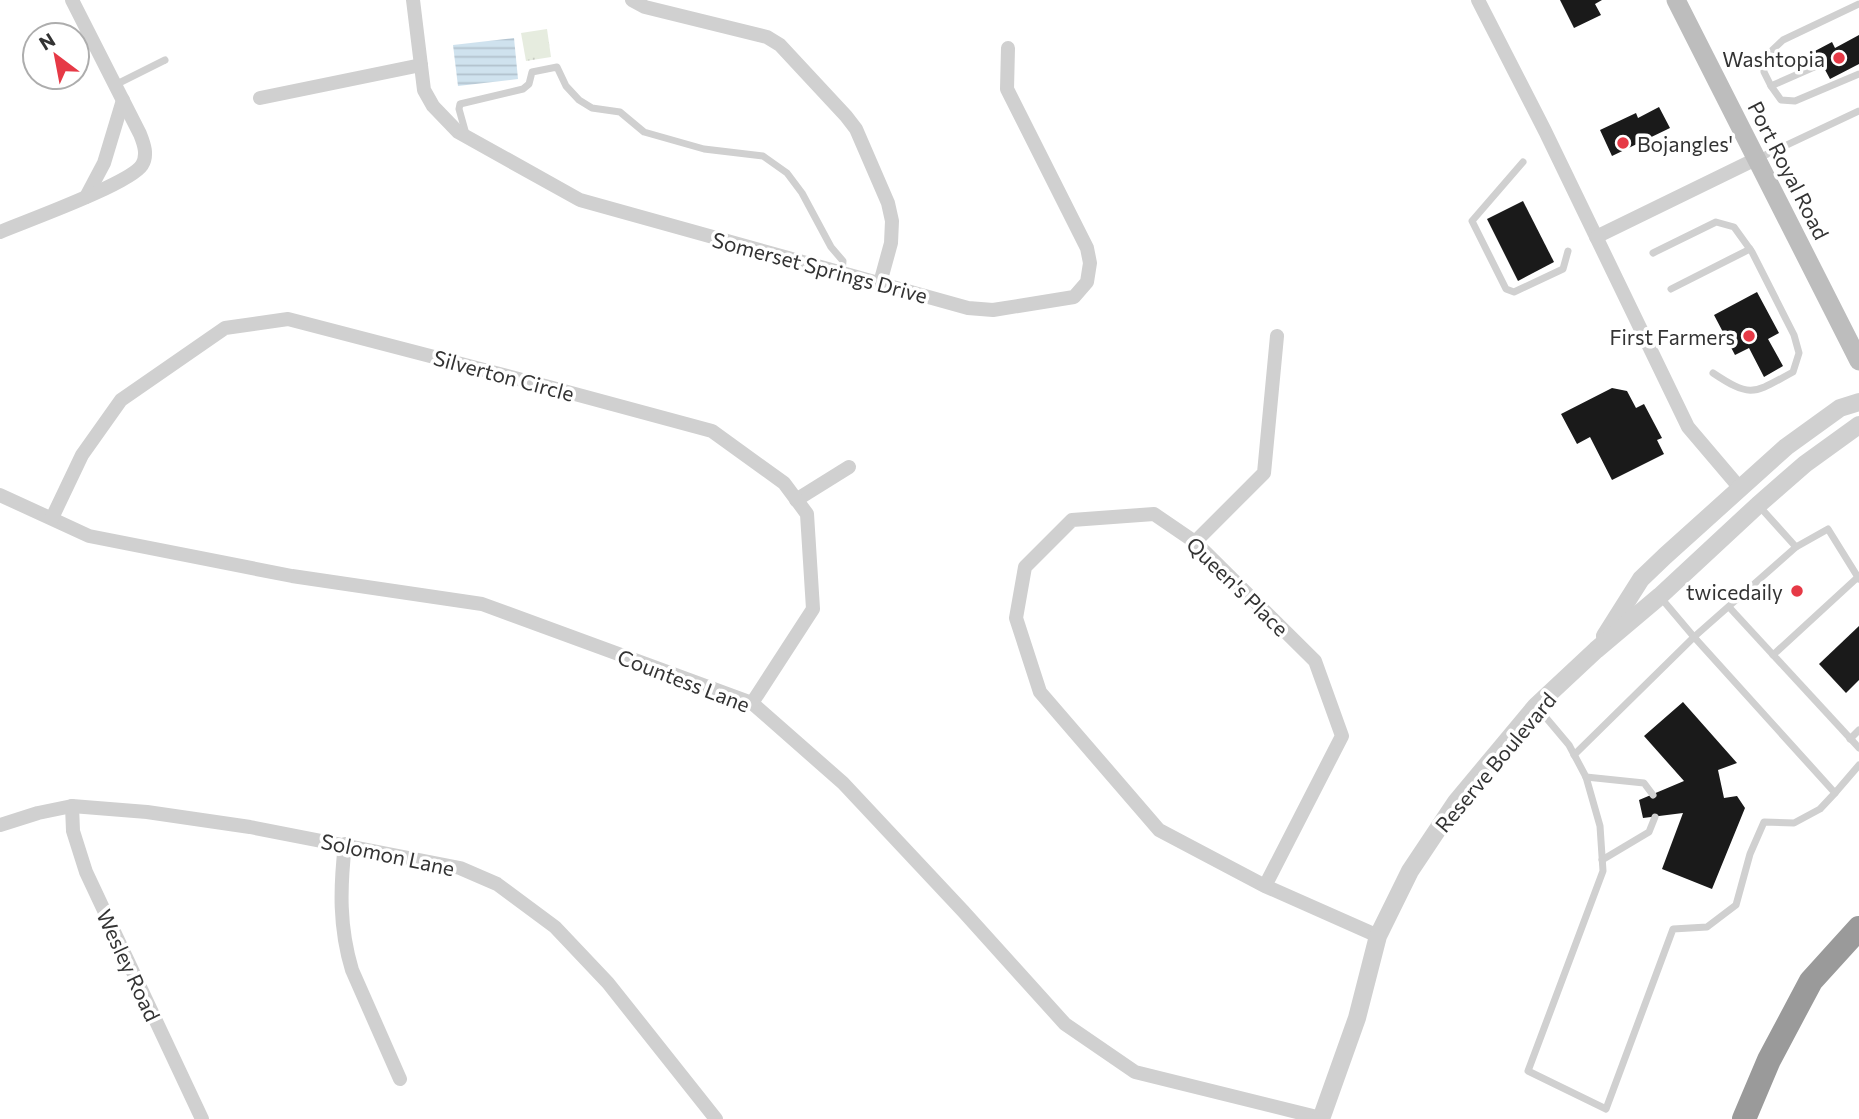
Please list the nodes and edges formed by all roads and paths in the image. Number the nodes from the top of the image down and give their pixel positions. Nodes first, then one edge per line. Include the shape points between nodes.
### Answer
1 (72, 0) edge
2 (413, 0) edge
3 (632, 0) edge
4 (1478, 0) edge
5 (1676, 0) edge
6 (1859, 4) edge
7 (1008, 48) dead end
8 (165, 60) dead end
9 (1821, 64) dead end
10 (421, 65) junction
11 (1859, 74) edge
12 (115, 85) junction
13 (1771, 86) junction
14 (260, 98) dead end
15 (123, 100) junction
16 (1859, 111) edge
17 (467, 137) junction
18 (1758, 158) junction
19 (1523, 162) dead end
20 (86, 197) junction
21 (0, 232) edge
22 (1597, 237) junction
23 (1568, 251) dead end
24 (1751, 251) junction
25 (1653, 253) dead end
26 (842, 273) junction
27 (880, 284) junction
28 (1671, 289) dead end
29 (1277, 336) dead end
30 (1859, 361) edge
31 (1713, 373) dead end
32 (1859, 402) edge
33 (1859, 425) edge
34 (849, 467) dead end
35 (1739, 488) junction
36 (0, 495) edge
37 (796, 500) junction
38 (1758, 505) junction
39 (52, 518) junction
40 (1195, 542) junction
41 (1796, 547) junction
42 (1858, 578) edge
43 (1660, 596) junction
44 (1728, 607) junction
45 (1693, 637) junction
46 (1596, 650) junction
47 (1773, 655) junction
48 (752, 703) junction
49 (1536, 706) junction
50 (1859, 730) edge
51 (1850, 739) junction
52 (1859, 748) edge
53 (1574, 755) junction
54 (1859, 765) edge
55 (1586, 777) junction
56 (1835, 793) junction
57 (1653, 794) dead end
58 (72, 806) junction
59 (1655, 817) dead end
60 (0, 825) edge
61 (345, 844) junction
62 (1602, 860) junction
63 (1265, 886) junction
64 (1859, 928) edge
65 (1378, 936) junction
66 (400, 1079) dead end
67 (1321, 1118) edge
68 (202, 1119) edge
69 (716, 1119) edge
70 (1744, 1119) edge

1 - 12 street
2 - 10 street, Somerset Springs Drive
3 - 27 street via 767,37 780,45 846,116 856,129 892,221
4 - 22 street
5 - 18 main road, Port Royal Road
6 - 13 lane via 1783,40 1763,59
7 - 27 street, Somerset Springs Drive via 1007,89 1087,248 1087,282 1074,297 993,310 968,308
8 - 12 lane
9 - 13 lane
10 - 14 street
10 - 17 street, Somerset Springs Drive via 424,90 433,106
11 - 13 lane via 1795,101 1781,100
12 - 15 street
15 - 20 street via 104,163
15 - 20 street via 146,150 142,166 115,185
16 - 18 lane
17 - 26 street, Somerset Springs Drive via 580,200
17 - 26 lane via 460,104 523,89 532,72 557,67 579,100 592,108 620,112 644,132 704,149 763,156 787,173 843,261
18 - 22 street
18 - 30 main road, Port Royal Road
19 - 23 lane via 1472,221 1506,289 1514,292 1563,269
20 - 21 street
22 - 35 street via 1688,426
24 - 25 lane via 1734,227 1716,222
24 - 28 lane
24 - 31 lane via 1799,353 1793,372 1757,391 1735,388
26 - 27 street, Somerset Springs Drive
29 - 40 street via 1264,473
32 - 35 street, Reserve Boulevard via 1840,408
33 - 38 street, Reserve Boulevard
34 - 37 street
35 - 38 street
35 - 46 street, Reserve Boulevard via 1641,579
36 - 39 street, Countess Lane
37 - 39 street, Silverton Circle via 784,483 712,431 288,318 225,328 121,400 82,456
37 - 48 street, Silverton Circle via 807,514 813,608
38 - 41 lane
38 - 43 street, Reserve Boulevard
39 - 48 street, Countess Lane via 89,536 292,576 482,604
40 - 63 street, Queen's Place via 1315,662 1342,736
40 - 63 street, Queen's Place via 1154,514 1072,520 1025,567 1016,618 1040,692 1159,830
41 - 42 lane via 1828,529
41 - 44 lane
42 - 47 lane
43 - 45 lane
43 - 46 street, Reserve Boulevard
44 - 45 lane
44 - 47 lane
45 - 53 lane
45 - 56 lane
46 - 49 street, Reserve Boulevard
47 - 51 lane
48 - 67 street, Countess Lane via 843,783 1065,1024 1135,1072
49 - 53 lane
49 - 65 street, Reserve Boulevard via 1456,802 1410,871
50 - 51 lane
51 - 52 lane
53 - 55 lane
54 - 56 lane
55 - 57 lane via 1644,783
55 - 62 lane via 1600,826
56 - 62 lane via 1820,809 1794,823 1765,822 1749,854 1736,905 1707,927 1673,929 1606,1109 1528,1071 1603,871
58 - 60 street, Solomon Lane
58 - 61 street, Solomon Lane via 147,812
58 - 68 street, Wesley Road via 73,831 86,872
59 - 62 lane via 1649,832
61 - 66 street via 340,890 346,952
61 - 69 street, Solomon Lane via 460,868 497,884 555,928 608,983
63 - 65 street, Queen's Place
64 - 70 highway via 1811,981
65 - 67 street, Reserve Boulevard via 1357,1018

